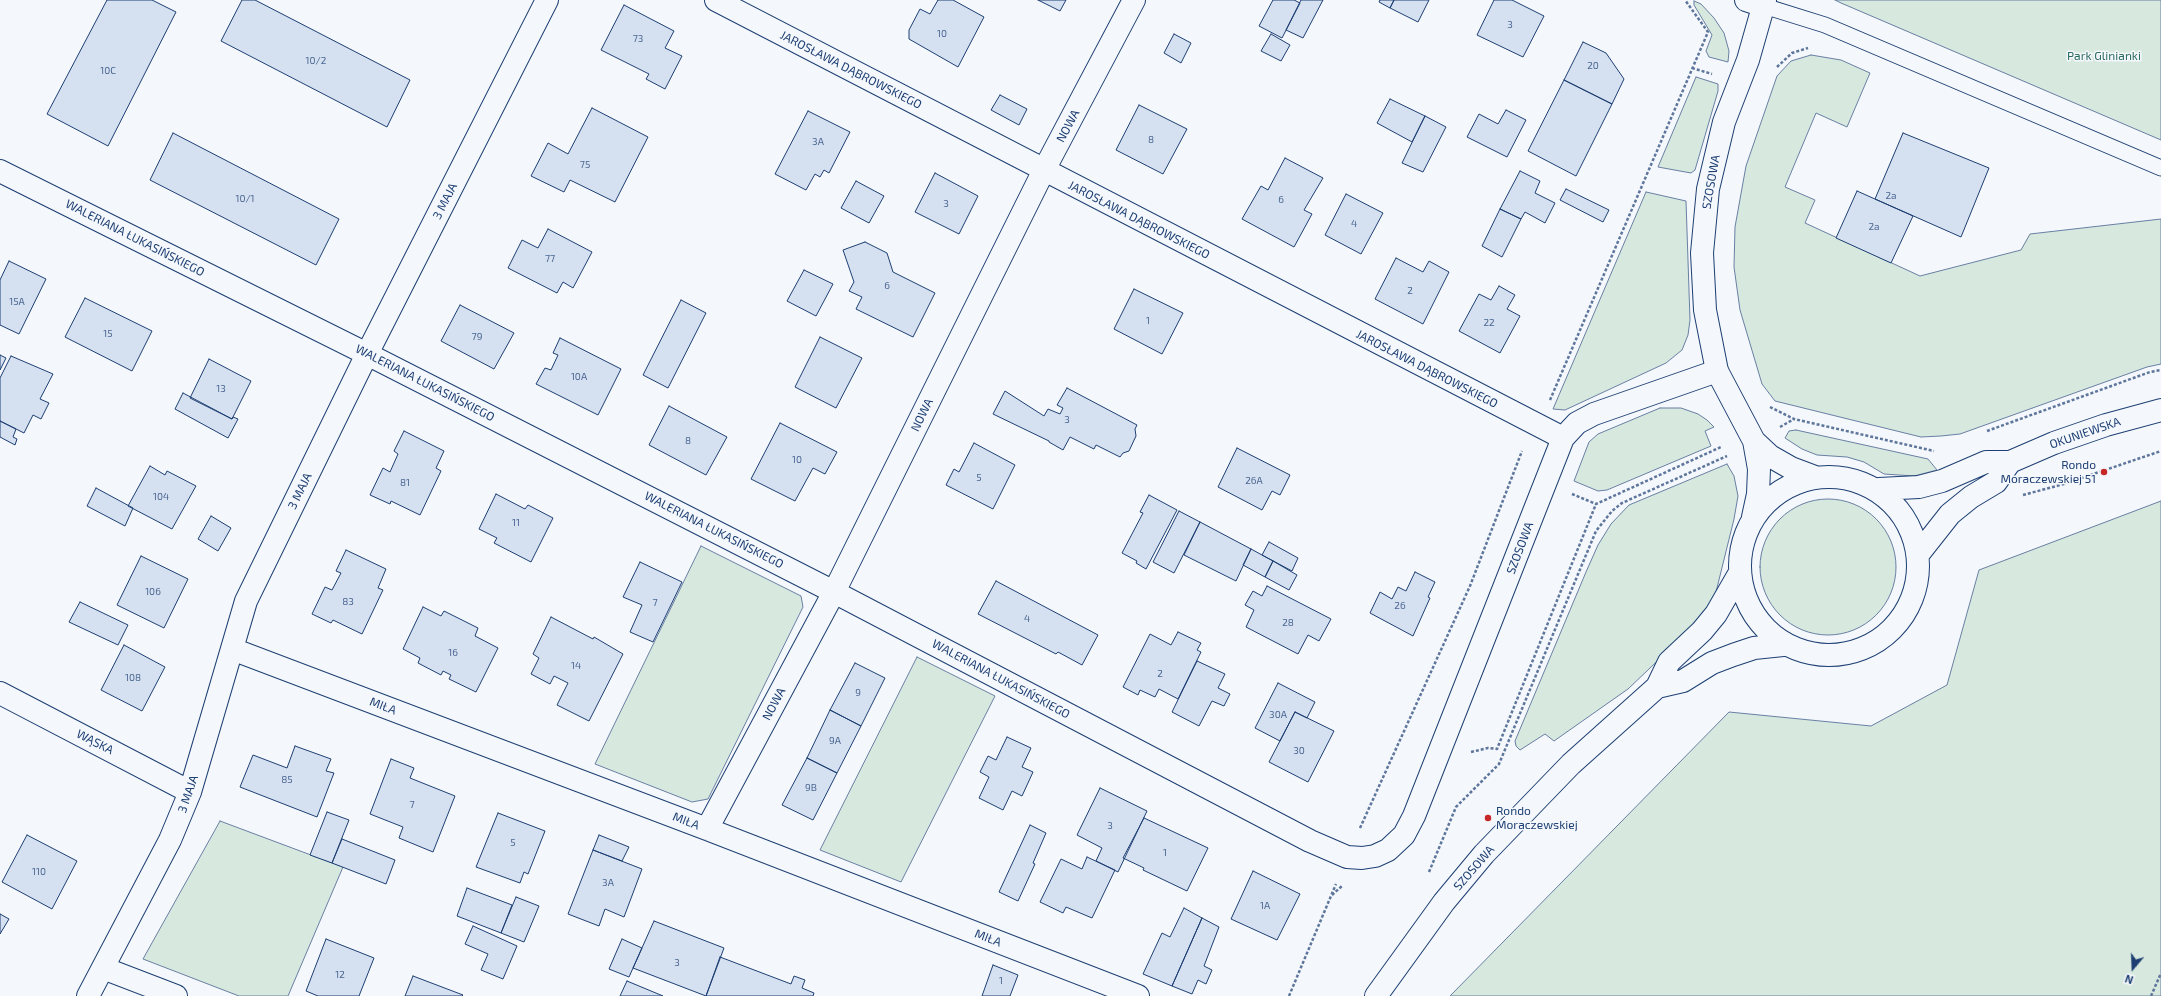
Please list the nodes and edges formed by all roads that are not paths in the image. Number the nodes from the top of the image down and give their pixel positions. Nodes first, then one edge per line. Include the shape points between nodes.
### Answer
1 (547, 0) edge
2 (716, 0) edge
3 (1134, 0) edge
4 (1758, 2) edge
5 (2161, 168) edge
6 (1044, 170) junction
7 (0, 171) edge
8 (367, 354) junction
9 (1717, 371) junction
10 (2161, 410) edge
11 (1563, 438) junction
12 (1754, 441) junction
13 (2010, 462) junction
14 (1815, 477) junction
15 (1879, 489) junction
16 (1752, 522) junction
17 (1920, 552) junction
18 (1739, 574) junction
19 (834, 592) junction
20 (1783, 645) junction
21 (232, 648) junction
22 (1657, 687) junction
23 (0, 693) edge
24 (190, 792) junction
25 (1414, 816) joint
26 (707, 829) junction
27 (103, 968) junction
28 (88, 996) edge
29 (176, 996) edge
30 (1138, 996) edge
31 (1376, 996) edge

1 - 8 street, 3 MAJA
2 - 6 street, JAROSŁAWA DĄBROWSKIEGO
3 - 6 street, NOWA
4 - 5 lane via 1825,25
4 - 9 street, SZOSOWA via 1748,60 1724,122 1708,189 1702,253 1705,310
6 - 11 street, JAROSŁAWA DĄBROWSKIEGO
6 - 19 street, NOWA
7 - 8 street, WALERIANA ŁUKASIŃSKIEGO
8 - 19 street, WALERIANA ŁUKASIŃSKIEGO
8 - 21 street, 3 MAJA via 246,601
9 - 11 street, SZOSOWA via 1594,414 1577,423
9 - 12 street, SZOSOWA
10 - 13 street, OKUNIEWSKA via 2061,440
11 - 25 street, SZOSOWA
12 - 14 street, SZOSOWA via 1770,456
12 - 16 street, SZOSOWA via 1759,469 1758,494
13 - 15 street, OKUNIEWSKA via 1986,462 1942,481 1919,487
13 - 17 street via 1996,482 1950,514
14 - 15 street via 1848,480
14 - 16 street via 1789,486 1769,499
15 - 17 street via 1899,507 1912,528
16 - 18 street via 1741,547
17 - 20 street via 1916,586 1900,616 1883,636 1858,649 1833,655 1808,653
18 - 20 street via 1745,601 1759,624
18 - 22 street, SZOSOWA via 1719,609 1702,631 1669,662
19 - 25 street, WALERIANA ŁUKASIŃSKIEGO via 1303,837 1347,857 1375,856 1388,850 1404,835
19 - 26 street, NOWA
20 - 22 street, SZOSOWA via 1754,648 1733,655 1712,663 1683,681
21 - 24 street, 3 MAJA
21 - 26 street, MIŁA
22 - 31 street, SZOSOWA via 1571,764 1484,854 1444,902
23 - 24 street, WĄSKA
24 - 27 street, 3 MAJA via 170,840
26 - 30 street, MIŁA
27 - 28 street, 3 MAJA
27 - 29 street

